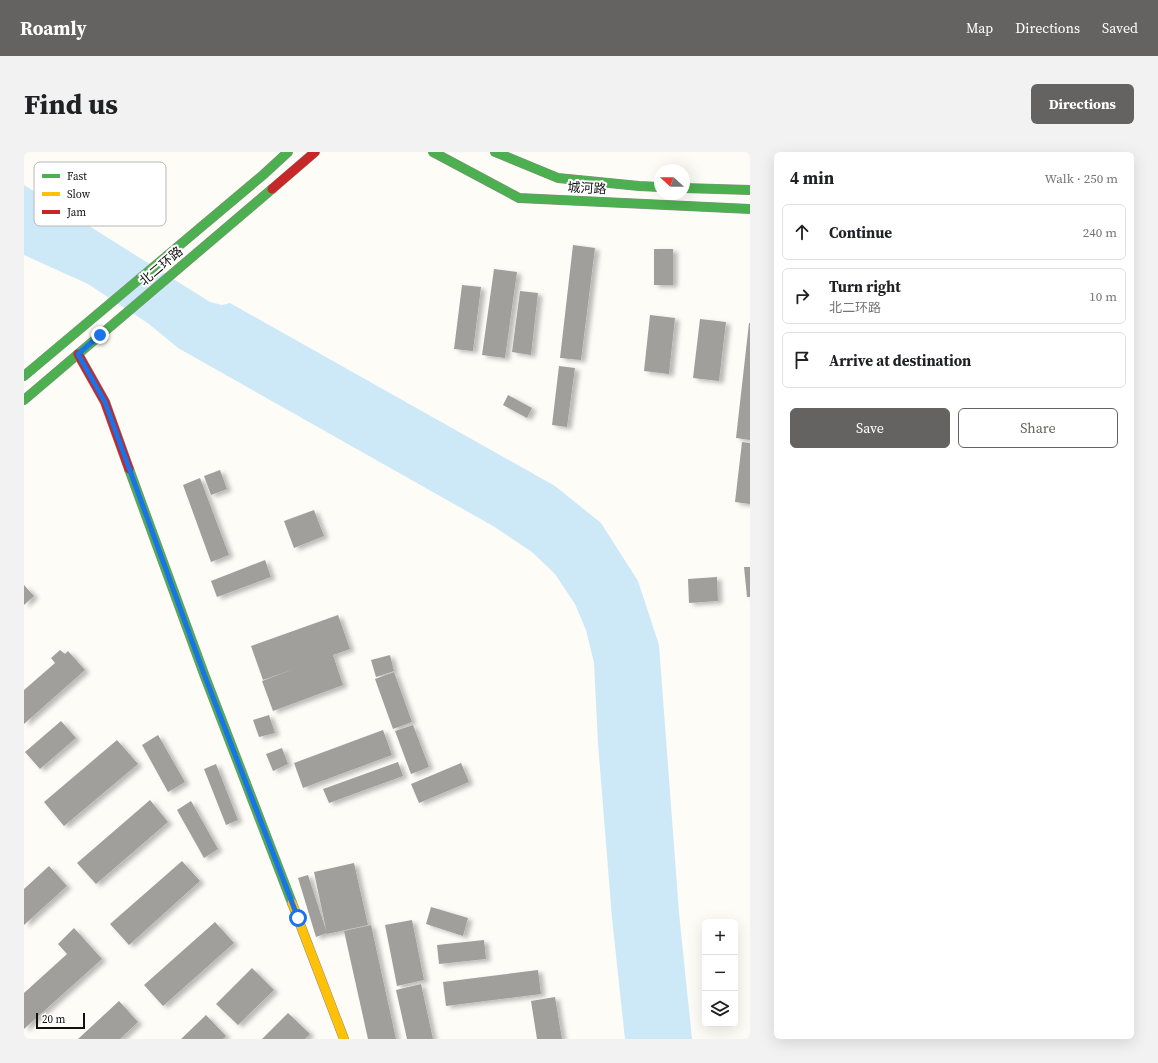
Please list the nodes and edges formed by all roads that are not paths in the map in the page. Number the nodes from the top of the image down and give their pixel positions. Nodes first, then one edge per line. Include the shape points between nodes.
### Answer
1 (288, 152) edge
2 (315, 152) edge
3 (433, 152) edge
4 (495, 152) edge
5 (654, 186) edge
6 (690, 188) edge
7 (750, 190) edge
8 (750, 210) edge
9 (78, 354) junction
10 (24, 376) edge
11 (24, 400) edge
12 (344, 1039) edge

1 - 10 main road, 北二环路
2 - 9 main road, 北二环路
3 - 8 main road, 城河路 via 518,198
4 - 5 main road, 城河路 via 558,178
6 - 7 main road
9 - 11 main road, 北二环路
9 - 12 main road via 105,402 204,674

